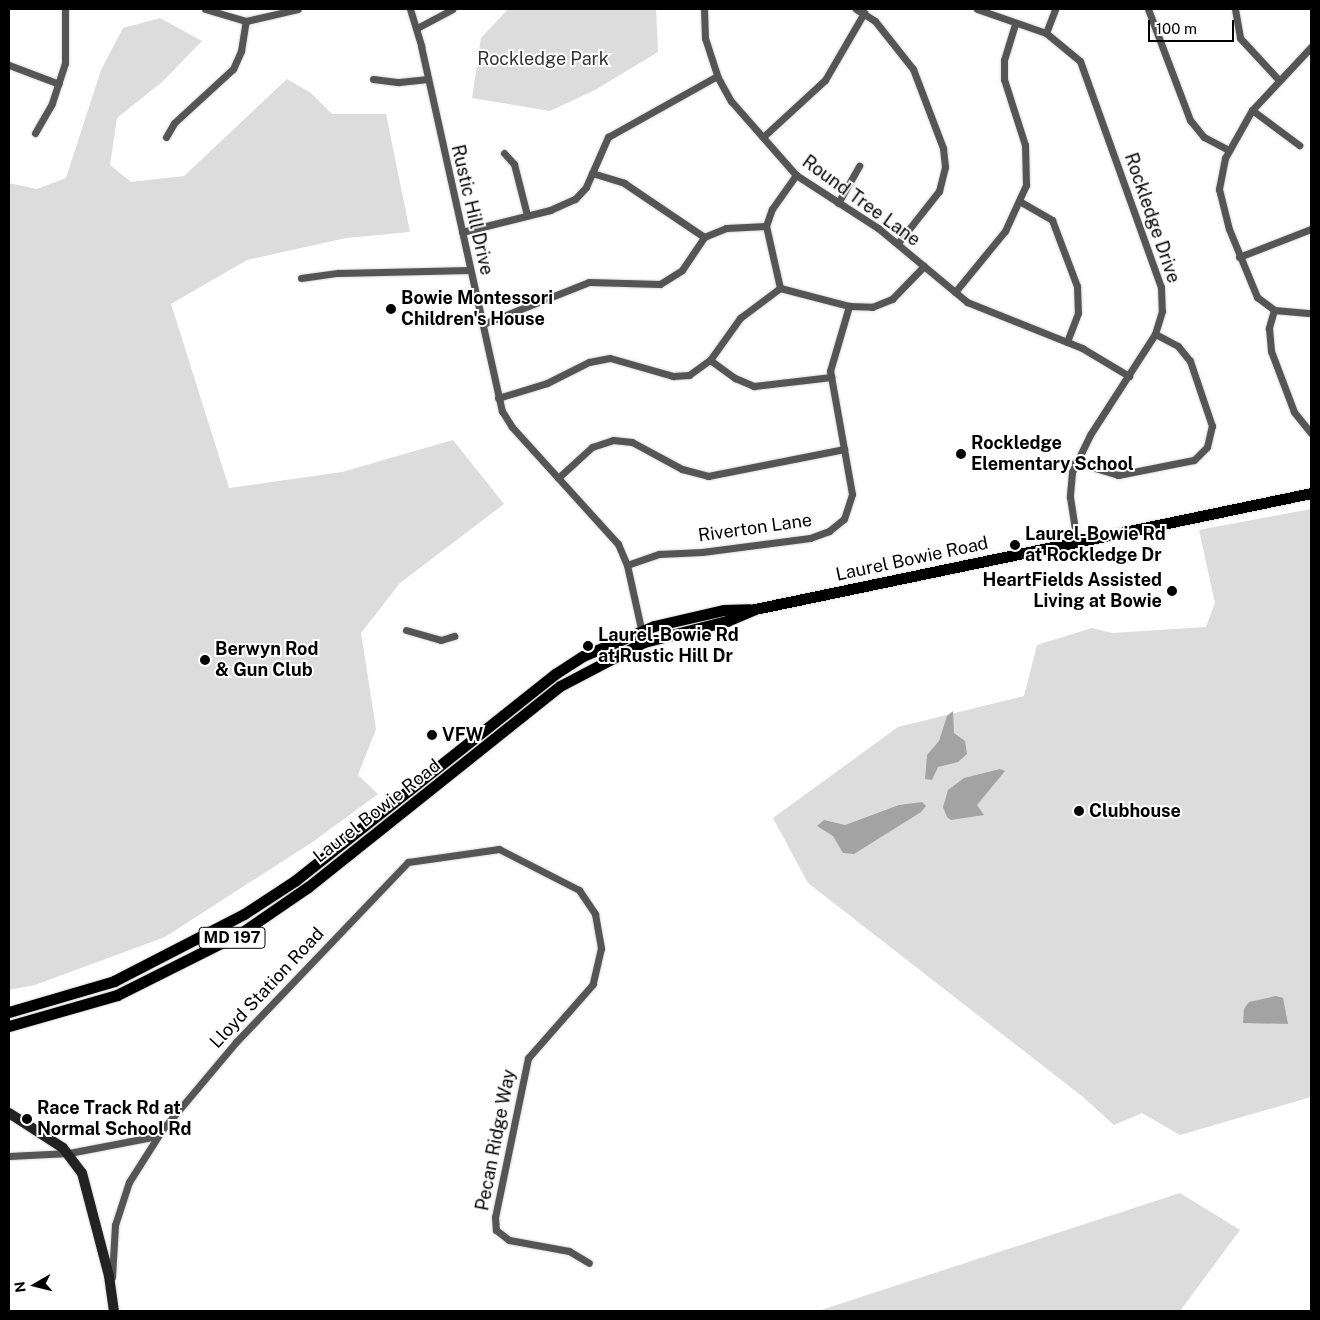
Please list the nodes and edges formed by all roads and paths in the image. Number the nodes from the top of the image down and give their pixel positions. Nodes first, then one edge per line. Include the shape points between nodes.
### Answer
1 (65, 9) edge
2 (205, 9) edge
3 (298, 9) edge
4 (410, 9) edge
5 (452, 9) edge
6 (704, 9) edge
7 (856, 9) edge
8 (977, 9) edge
9 (1055, 9) edge
10 (1148, 9) edge
11 (1235, 9) edge
12 (864, 13) junction
13 (246, 21) junction
14 (1015, 24) junction
15 (417, 28) junction
16 (1046, 33) junction
17 (1311, 47) edge
18 (9, 65) edge
19 (717, 76) junction
20 (428, 78) junction
21 (373, 79) dead end
22 (1278, 79) junction
23 (59, 84) junction
24 (1252, 110) junction
25 (35, 133) dead end
26 (166, 137) dead end
27 (763, 137) junction
28 (1299, 145) dead end
29 (1228, 150) junction
30 (504, 153) dead end
31 (859, 166) dead end
32 (592, 173) junction
33 (796, 175) junction
34 (1021, 202) junction
35 (838, 203) junction
36 (527, 215) junction
37 (766, 226) junction
38 (1311, 229) edge
39 (462, 232) junction
40 (704, 237) junction
41 (898, 243) junction
42 (1239, 257) junction
43 (924, 266) junction
44 (470, 270) junction
45 (301, 278) dead end
46 (780, 288) junction
47 (955, 292) junction
48 (849, 306) junction
49 (1274, 310) junction
50 (1311, 313) edge
51 (482, 324) junction
52 (1155, 334) junction
53 (1067, 342) junction
54 (710, 360) junction
55 (1129, 376) junction
56 (830, 377) junction
57 (498, 398) junction
58 (1311, 432) edge
59 (844, 449) junction
60 (1075, 462) junction
61 (558, 478) junction
62 (1311, 493) edge
63 (1077, 542) junction
64 (627, 565) junction
65 (406, 630) dead end
66 (454, 636) dead end
67 (642, 636) junction
68 (558, 877) joint
69 (9, 1012) edge
70 (9, 1026) edge
71 (9, 1113) edge
72 (156, 1138) junction
73 (69, 1154) junction
74 (9, 1156) edge
75 (589, 1263) dead end
76 (112, 1289) junction
77 (114, 1311) edge

1 - 23 street via 68,43
2 - 13 street
3 - 13 street via 273,18
4 - 15 street, Rustic Hill Drive
5 - 15 street
6 - 19 street, Round Tree Lane via 705,38
7 - 12 street
8 - 14 street, Rockledge Drive
9 - 16 street
10 - 29 street via 1190,120 1204,137
11 - 22 street via 1240,38
12 - 27 street via 825,80
12 - 41 street via 891,39 920,80 944,156 944,172 937,195
13 - 26 street via 241,51 233,69 174,123
14 - 16 street, Rockledge Drive
14 - 34 street via 1004,70 1027,156 1028,176
15 - 20 street, Rustic Hill Drive
16 - 52 street, Rockledge Drive via 1069,49 1084,69 1154,263 1162,295
17 - 22 street
18 - 23 street
19 - 27 street, Round Tree Lane via 731,101
19 - 32 street via 613,132 603,144
20 - 21 street via 399,82
20 - 39 street, Rustic Hill Drive
22 - 24 street
23 - 25 street
24 - 28 street
24 - 29 street
27 - 33 street, Round Tree Lane
29 - 42 street via 1220,176 1220,195
30 - 36 street via 514,164
31 - 35 street
32 - 36 street via 575,199
32 - 40 street via 624,183
33 - 35 street, Round Tree Lane
33 - 37 street via 772,209
34 - 47 street via 1006,231
34 - 53 street via 1052,220 1077,286 1078,313
35 - 41 street, Round Tree Lane
36 - 39 street
37 - 40 street via 735,226
37 - 46 street
38 - 42 street
39 - 44 street, Rustic Hill Drive
40 - 51 street via 682,270 667,282 651,286 583,284
41 - 43 street, Round Tree Lane
42 - 49 street via 1252,290
43 - 47 street, Round Tree Lane
43 - 48 street via 886,303
44 - 45 street via 338,273
44 - 51 street, Rustic Hill Drive
46 - 48 street
46 - 54 street via 740,318
47 - 53 street, Round Tree Lane via 990,314
48 - 56 street, Riverton Lane
49 - 50 street
49 - 58 street via 1270,328 1272,351 1294,412
51 - 57 street, Rustic Hill Drive
52 - 55 street, Rockledge Drive
52 - 60 street via 1178,346 1190,361 1212,426 1208,447 1194,460 1118,475
53 - 55 street, Round Tree Lane
54 - 56 street via 735,378 754,386
54 - 57 street via 695,374 678,377 621,359 599,360 546,383
55 - 60 street, Rockledge Drive
56 - 59 street, Riverton Lane
57 - 61 street, Rustic Hill Drive via 512,427
59 - 61 street via 708,476 682,469 638,445 613,440 592,447
59 - 64 street, Riverton Lane via 852,502 844,519 829,531 777,543 659,554
60 - 63 street, Rockledge Drive via 1070,488
61 - 64 street, Rustic Hill Drive via 610,533
62 - 63 main road, Laurel Bowie Road / MD 197
63 - 67 main road, Laurel Bowie Road / MD 197 via 756,609 727,621
64 - 67 street, Rustic Hill Drive
65 - 66 street via 441,640
67 - 69 main road, Laurel Bowie Road / MD 197 via 595,650 555,674 296,880 244,914 114,981
67 - 70 main road, Laurel Bowie Road / MD 197 via 560,686 315,882 241,933 118,995
68 - 72 street, Lloyd Station Road via 499,848 408,862 236,1042
68 - 75 street, Pecan Ridge Way via 579,890 595,914 601,939 599,964 593,984 528,1058 495,1224 499,1234 509,1240 569,1251
71 - 73 main road
72 - 73 street
72 - 76 street, Lloyd Station Road via 121,1200
73 - 74 street
73 - 76 main road via 82,1172
76 - 77 main road

